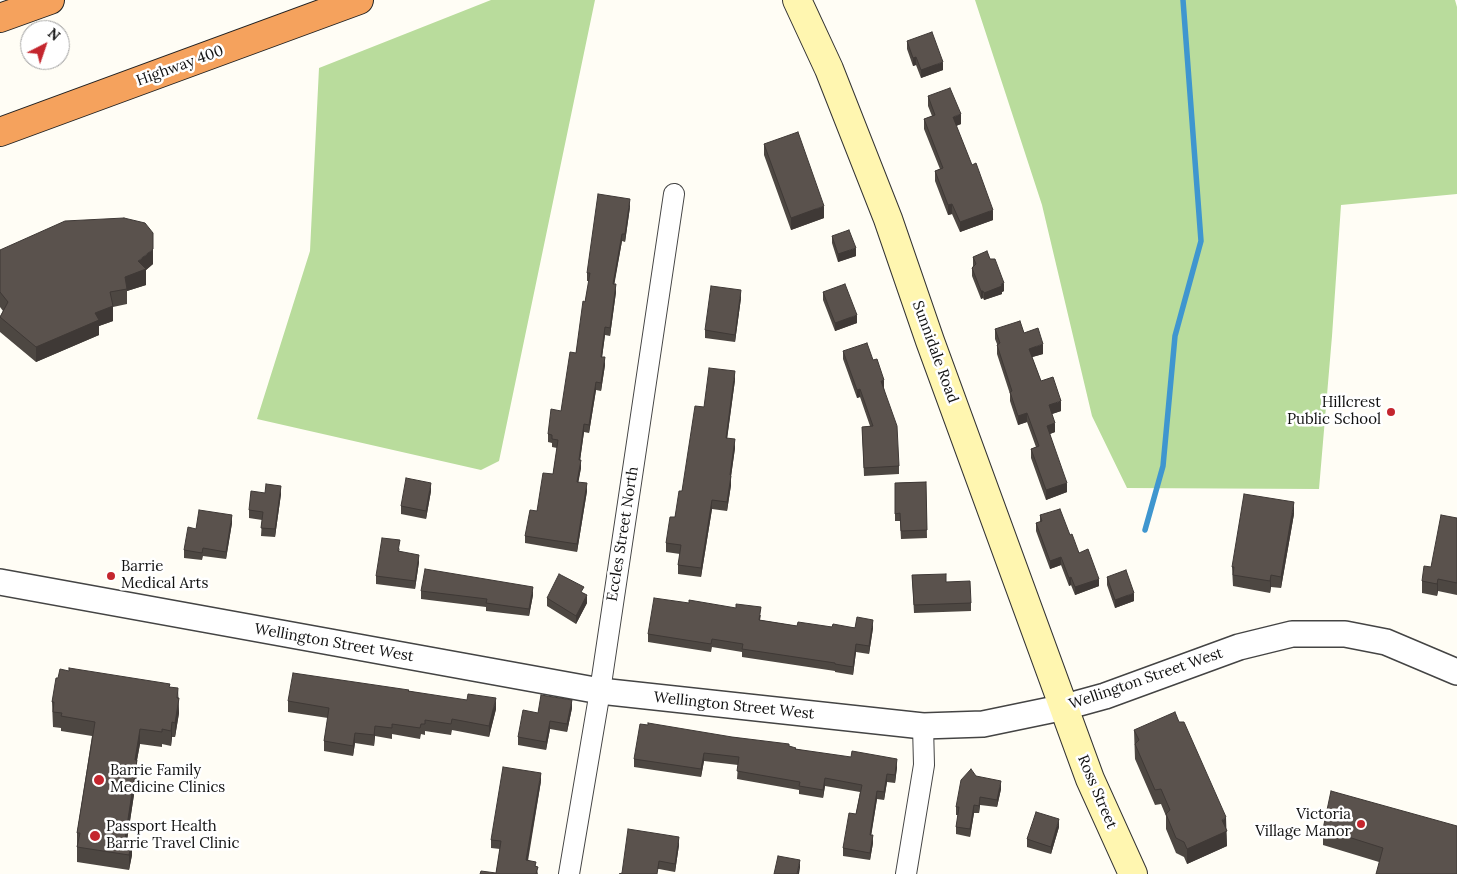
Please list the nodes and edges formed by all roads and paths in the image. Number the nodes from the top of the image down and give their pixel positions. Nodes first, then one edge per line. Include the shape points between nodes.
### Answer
1 (50, 0) edge
2 (359, 0) edge
3 (797, 0) edge
4 (0, 18) edge
5 (0, 132) edge
6 (674, 194) dead end
7 (0, 582) edge
8 (1457, 672) edge
9 (600, 691) junction
10 (1065, 708) junction
11 (923, 726) junction
12 (570, 874) edge
13 (906, 874) edge
14 (1133, 874) edge

1 - 4 highway
2 - 5 highway, Highway 400
3 - 10 main road, Sunnidale Road via 829,69 888,219
6 - 9 street, Eccles Street North
7 - 9 street, Wellington Street West
8 - 10 street, Wellington Street West via 1386,642 1345,634 1292,634 1239,647
9 - 11 street, Wellington Street West
9 - 12 street, Eccles Street North
10 - 11 street, Wellington Street West via 983,724
10 - 14 main road, Ross Street via 1090,779
11 - 13 street via 924,765

